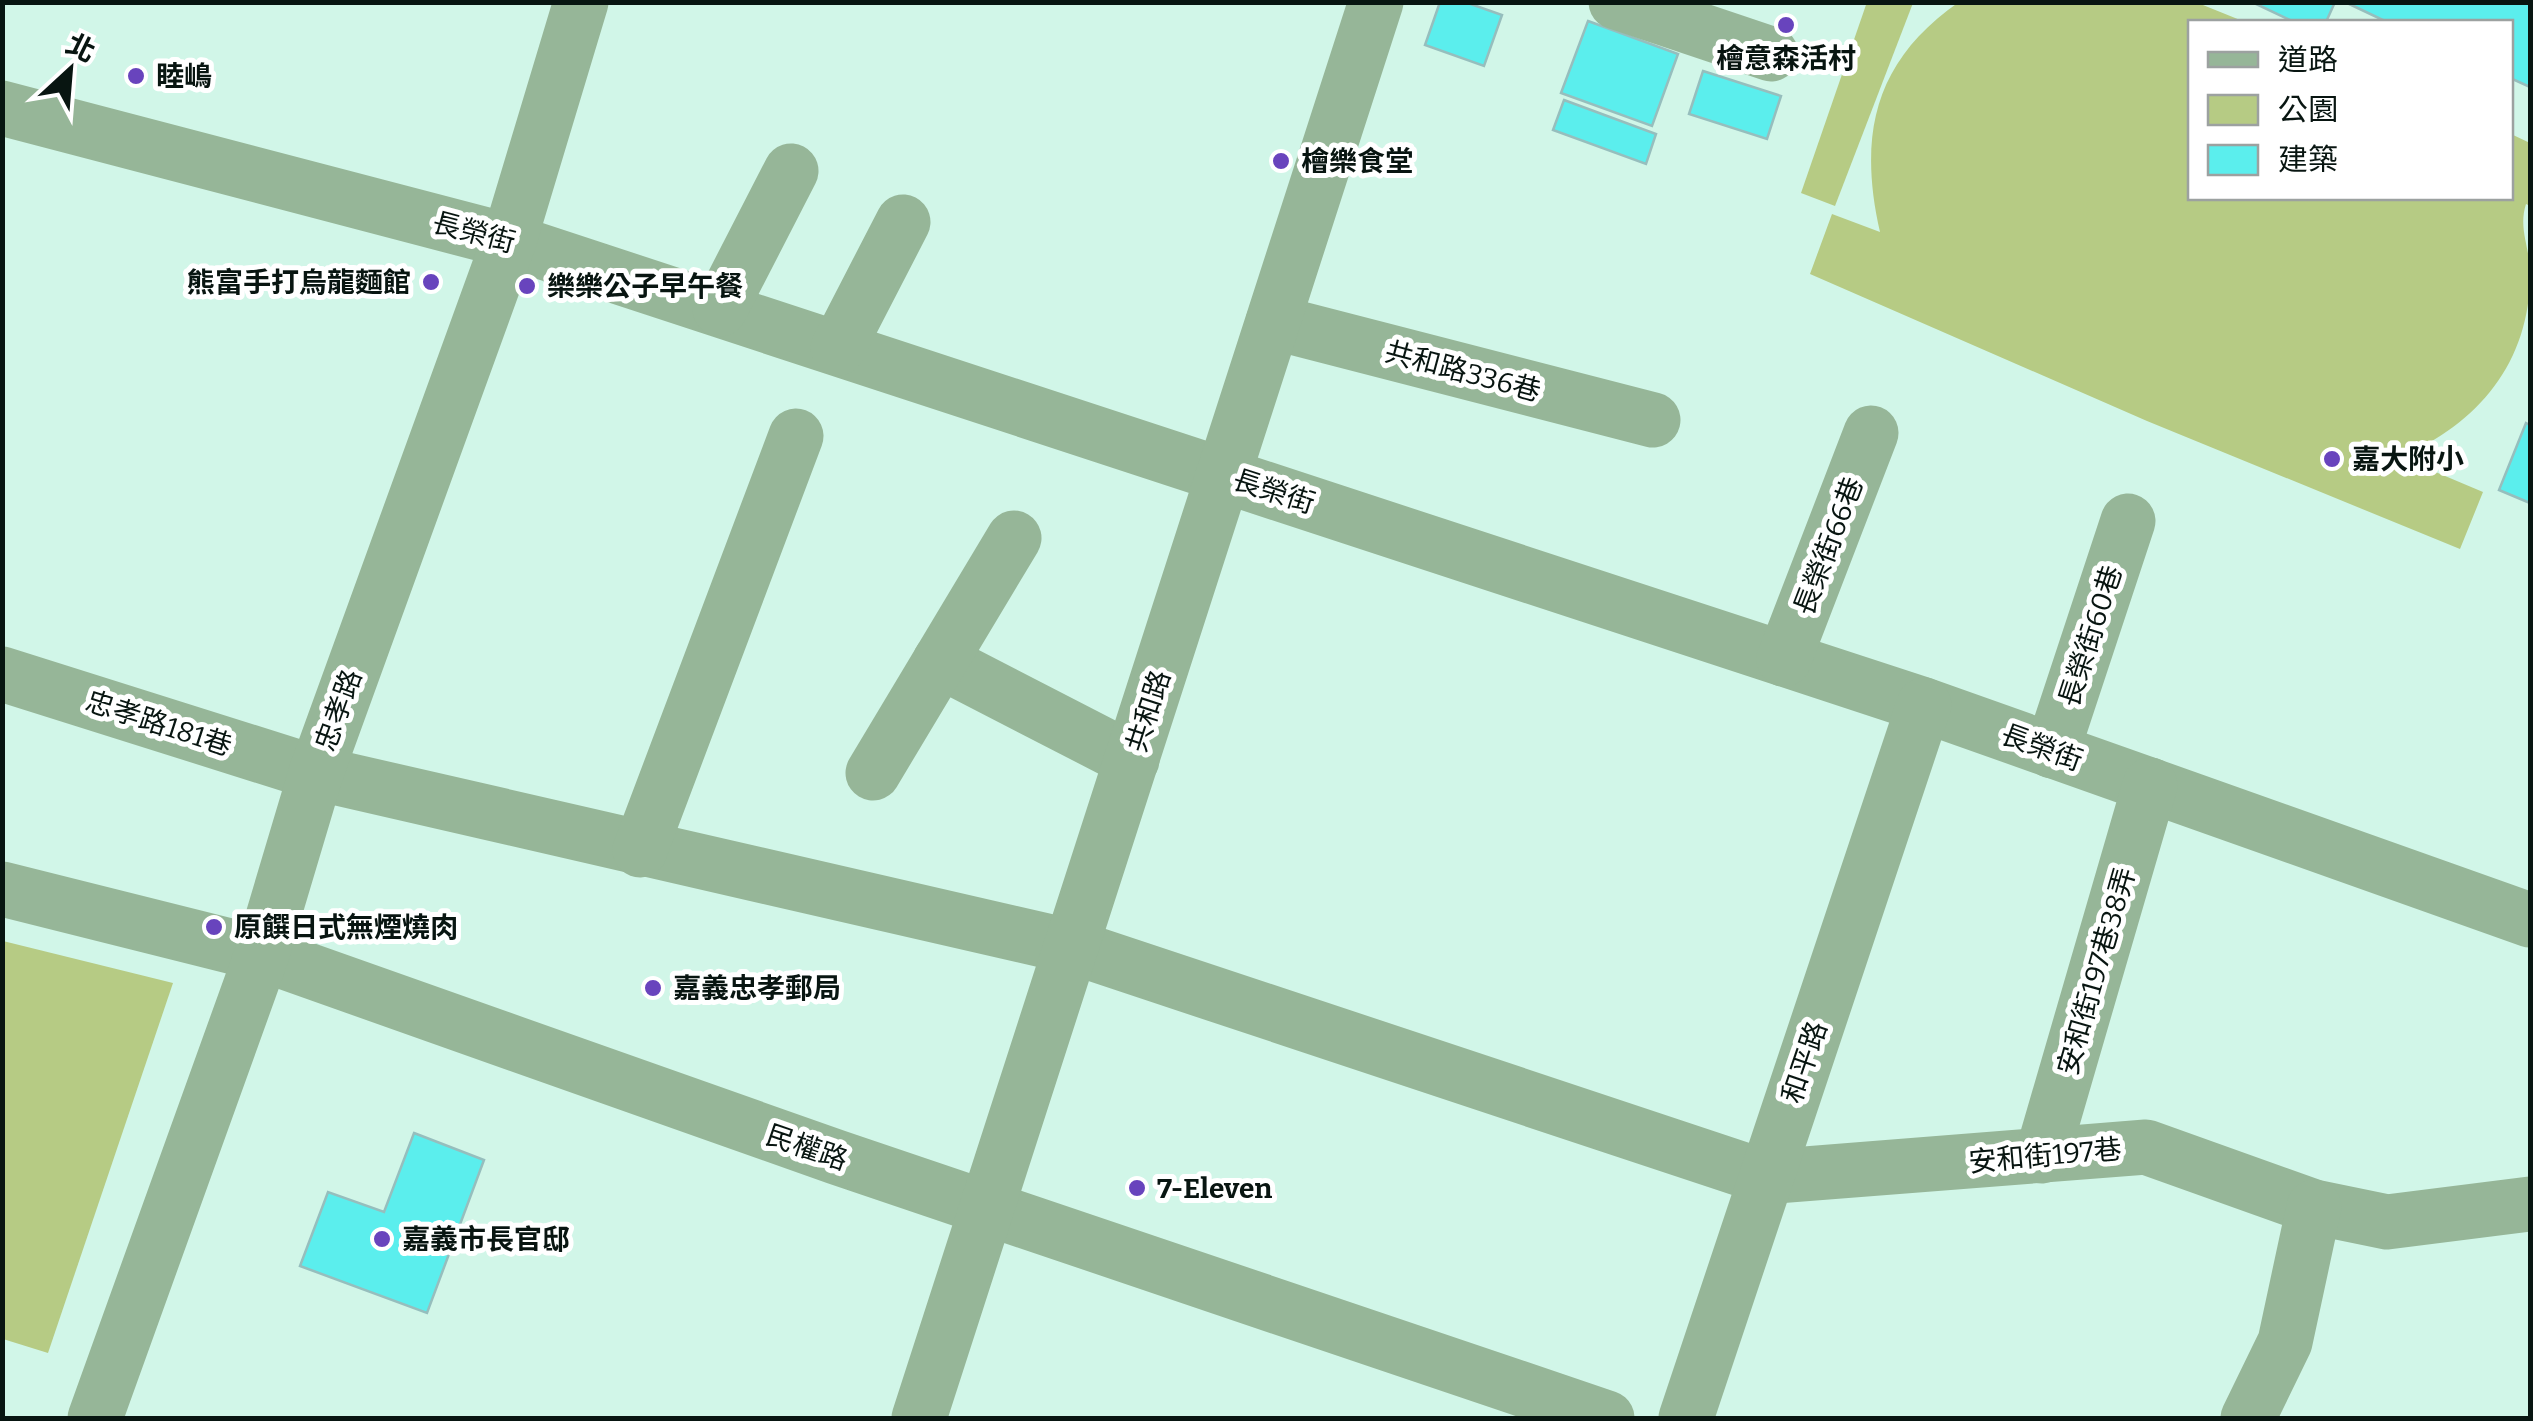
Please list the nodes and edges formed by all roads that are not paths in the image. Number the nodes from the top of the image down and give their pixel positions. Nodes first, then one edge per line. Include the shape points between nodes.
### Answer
1 (581, 2) edge
2 (1376, 2) edge
3 (1616, 2) edge
4 (1771, 54) dead end
5 (2, 108) edge
6 (790, 170) dead end
7 (903, 222) dead end
8 (508, 241) junction
9 (720, 309) junction
10 (1273, 322) junction
11 (838, 348) junction
12 (1652, 420) dead end
13 (1871, 432) dead end
14 (796, 436) dead end
15 (1224, 475) junction
16 (2128, 520) dead end
17 (1014, 538) dead end
18 (1784, 659) junction
19 (940, 660) junction
20 (2, 674) edge
21 (1924, 705) junction
22 (2052, 751) junction
23 (1132, 760) junction
24 (316, 773) junction
25 (873, 773) dead end
26 (2150, 785) junction
27 (640, 850) junction
28 (2, 889) edge
29 (2530, 920) edge
30 (1073, 947) junction
31 (262, 954) junction
32 (2042, 1156) junction
33 (1765, 1177) junction
34 (2530, 1204) edge
35 (2314, 1207) junction
36 (989, 1208) junction
37 (96, 1418) edge
38 (919, 1418) edge
39 (1607, 1418) edge
40 (1686, 1418) edge
41 (2248, 1418) edge

1 - 8 street, 忠孝路
2 - 10 street, 共和路
3 - 4 street
5 - 8 street, 長榮街
6 - 9 street
7 - 11 street
8 - 9 street, 長榮街
8 - 24 street, 忠孝路
9 - 11 street, 長榮街
10 - 12 street, 共和路336巷
10 - 15 street, 共和路
11 - 15 street, 長榮街
13 - 18 street, 長榮街66巷
14 - 27 street
15 - 18 street, 長榮街
15 - 23 street, 共和路
16 - 22 street, 長榮街60巷
17 - 19 street
18 - 21 street, 長榮街
19 - 23 street
19 - 25 street
20 - 24 street, 忠孝路181巷
21 - 22 street, 長榮街
21 - 33 street, 和平路
22 - 26 street, 長榮街
23 - 30 street, 共和路
24 - 27 street, 忠孝路181巷
24 - 31 street, 忠孝路
26 - 29 street, 長榮街
26 - 32 street, 安和街197巷38弄
27 - 30 street, 忠孝路181巷
28 - 31 street, 民權路
30 - 33 street, 忠孝路181巷
30 - 36 street, 共和路
31 - 36 street, 民權路
31 - 37 street, 忠孝路
32 - 33 street, 安和街197巷
32 - 35 street, 安和街197巷 via 2146,1147
33 - 40 street, 和平路
34 - 35 street, 安和街197巷 via 2387,1222
35 - 41 street via 2286,1342
36 - 38 street, 共和路
36 - 39 street, 民權路

